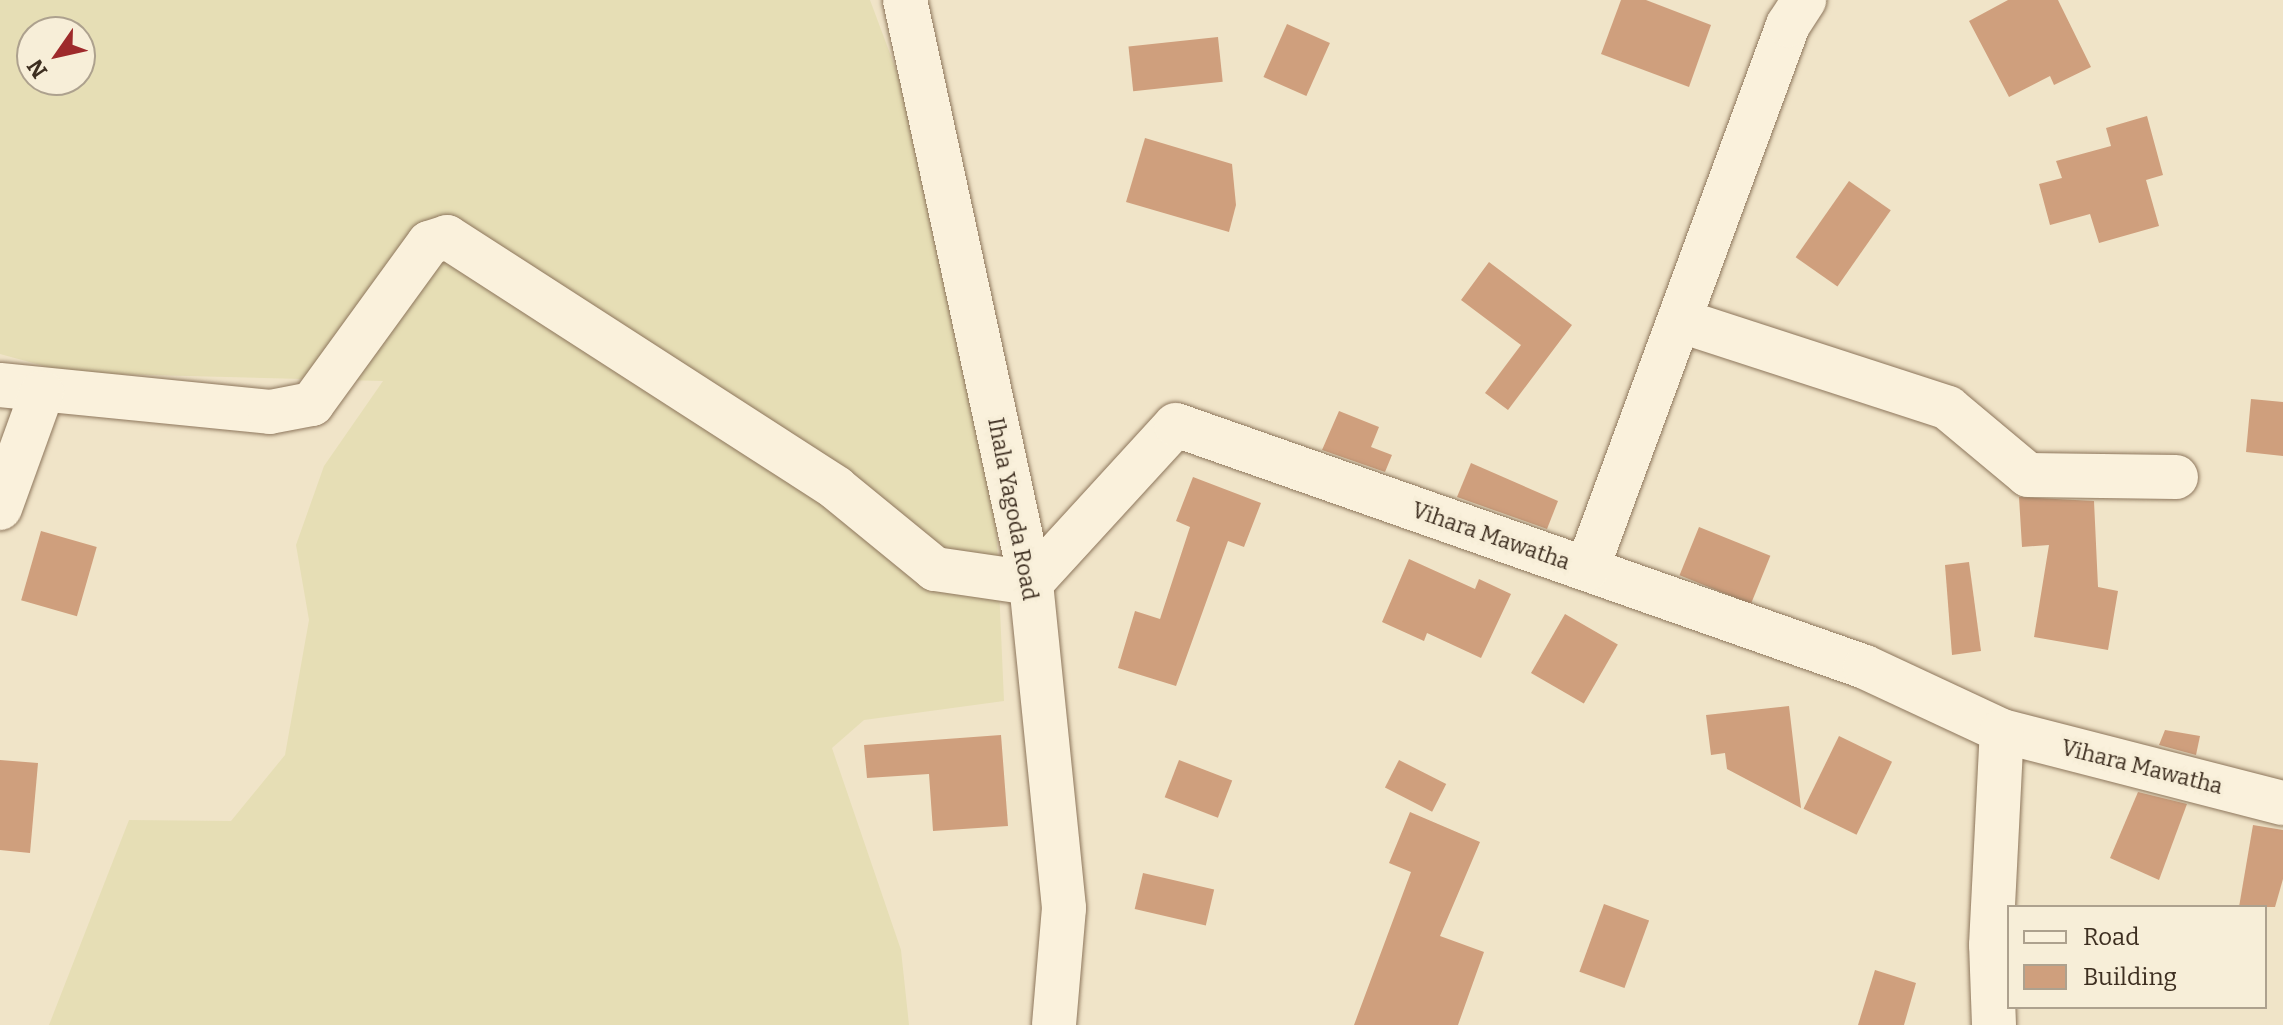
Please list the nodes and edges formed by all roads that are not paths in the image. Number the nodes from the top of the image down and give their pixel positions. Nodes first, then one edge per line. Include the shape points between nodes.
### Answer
1 (905, 0) edge
2 (1804, 0) edge
3 (1681, 321) junction
4 (21, 389) edge
5 (2176, 477) dead end
6 (0, 508) edge
7 (1587, 569) junction
8 (1031, 583) junction
9 (2002, 731) junction
10 (2283, 803) edge
11 (1054, 1025) edge
12 (1994, 1025) edge

1 - 8 street, Ihala Yagoda Road
2 - 3 street via 1788,25
3 - 5 street via 1948,408 2028,475
3 - 7 street
4 - 6 street
4 - 8 street via 270,412 312,404 429,243 447,237 836,488 935,569
7 - 8 street, Vihara Mawatha via 1176,425
7 - 9 street, Vihara Mawatha via 1865,667
8 - 11 street, Ihala Yagoda Road via 1064,908
9 - 10 street, Vihara Mawatha
9 - 12 street via 1991,945

